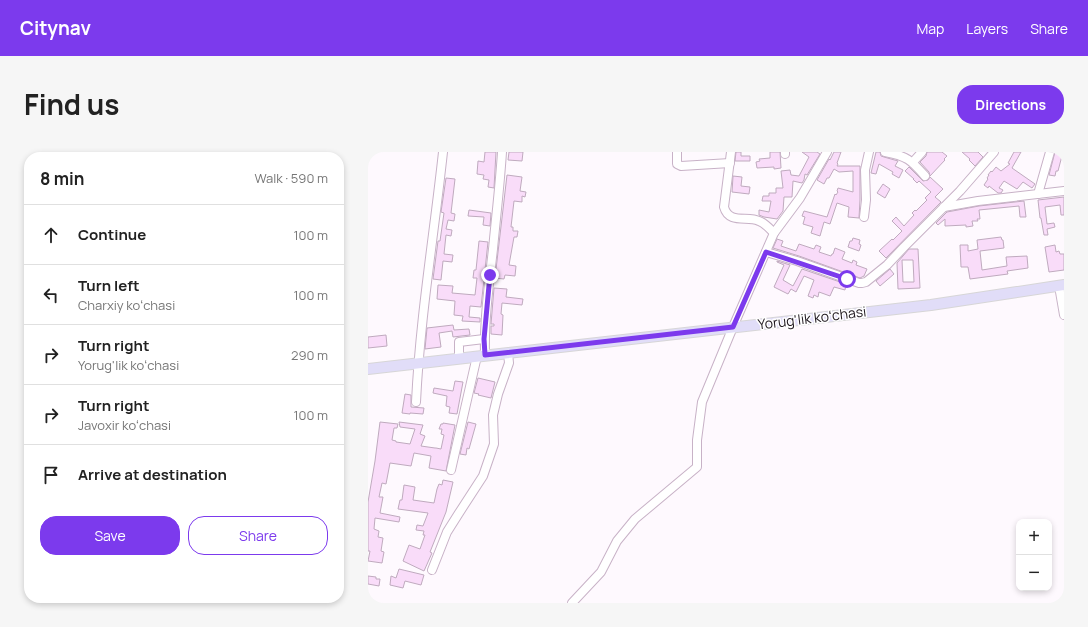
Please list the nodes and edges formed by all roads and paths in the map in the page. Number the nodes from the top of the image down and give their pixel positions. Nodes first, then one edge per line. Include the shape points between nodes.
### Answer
1 (443, 152) edge
2 (502, 152) edge
3 (677, 152) edge
4 (731, 152) edge
5 (827, 152) edge
6 (869, 152) edge
7 (885, 152) edge
8 (922, 152) edge
9 (994, 152) edge
10 (1050, 152) edge
11 (913, 162) junction
12 (730, 163) junction
13 (925, 176) dead end
14 (1064, 191) edge
15 (1038, 194) junction
16 (944, 207) junction
17 (864, 217) dead end
18 (774, 233) junction
19 (766, 252) junction
20 (1062, 285) edge
21 (1064, 315) edge
22 (733, 327) junction
23 (484, 339) junction
24 (508, 353) junction
25 (481, 356) junction
26 (459, 358) junction
27 (418, 363) junction
28 (368, 368) edge
29 (416, 402) dead end
30 (451, 470) dead end
31 (432, 570) dead end
32 (572, 603) edge

1 - 27 street
2 - 23 street
3 - 12 street via 677,164 681,166
4 - 12 street
5 - 18 street via 800,198
6 - 17 street via 865,170
7 - 11 street via 899,154
8 - 11 street
9 - 16 street
10 - 15 street
11 - 13 street
12 - 18 street via 724,207 726,212 741,219 759,220
14 - 15 street
15 - 16 street
16 - 19 street via 887,265 866,282 862,283
18 - 19 street
19 - 22 street
20 - 21 street
20 - 22 main road, Yorug'lik koʻchasi via 931,304
22 - 24 main road, Yorug'lik koʻchasi
22 - 32 street via 702,402 697,440 697,467 635,519 618,541 601,572
23 - 25 street
23 - 26 street via 460,342
24 - 25 main road, Yorug'lik koʻchasi
24 - 31 street via 509,363 493,415 494,444 483,476 447,532
25 - 26 main road, Yorug'lik koʻchasi
25 - 30 street
26 - 27 main road, Yorug'lik koʻchasi
27 - 28 main road, Yorug'lik koʻchasi
27 - 29 street

